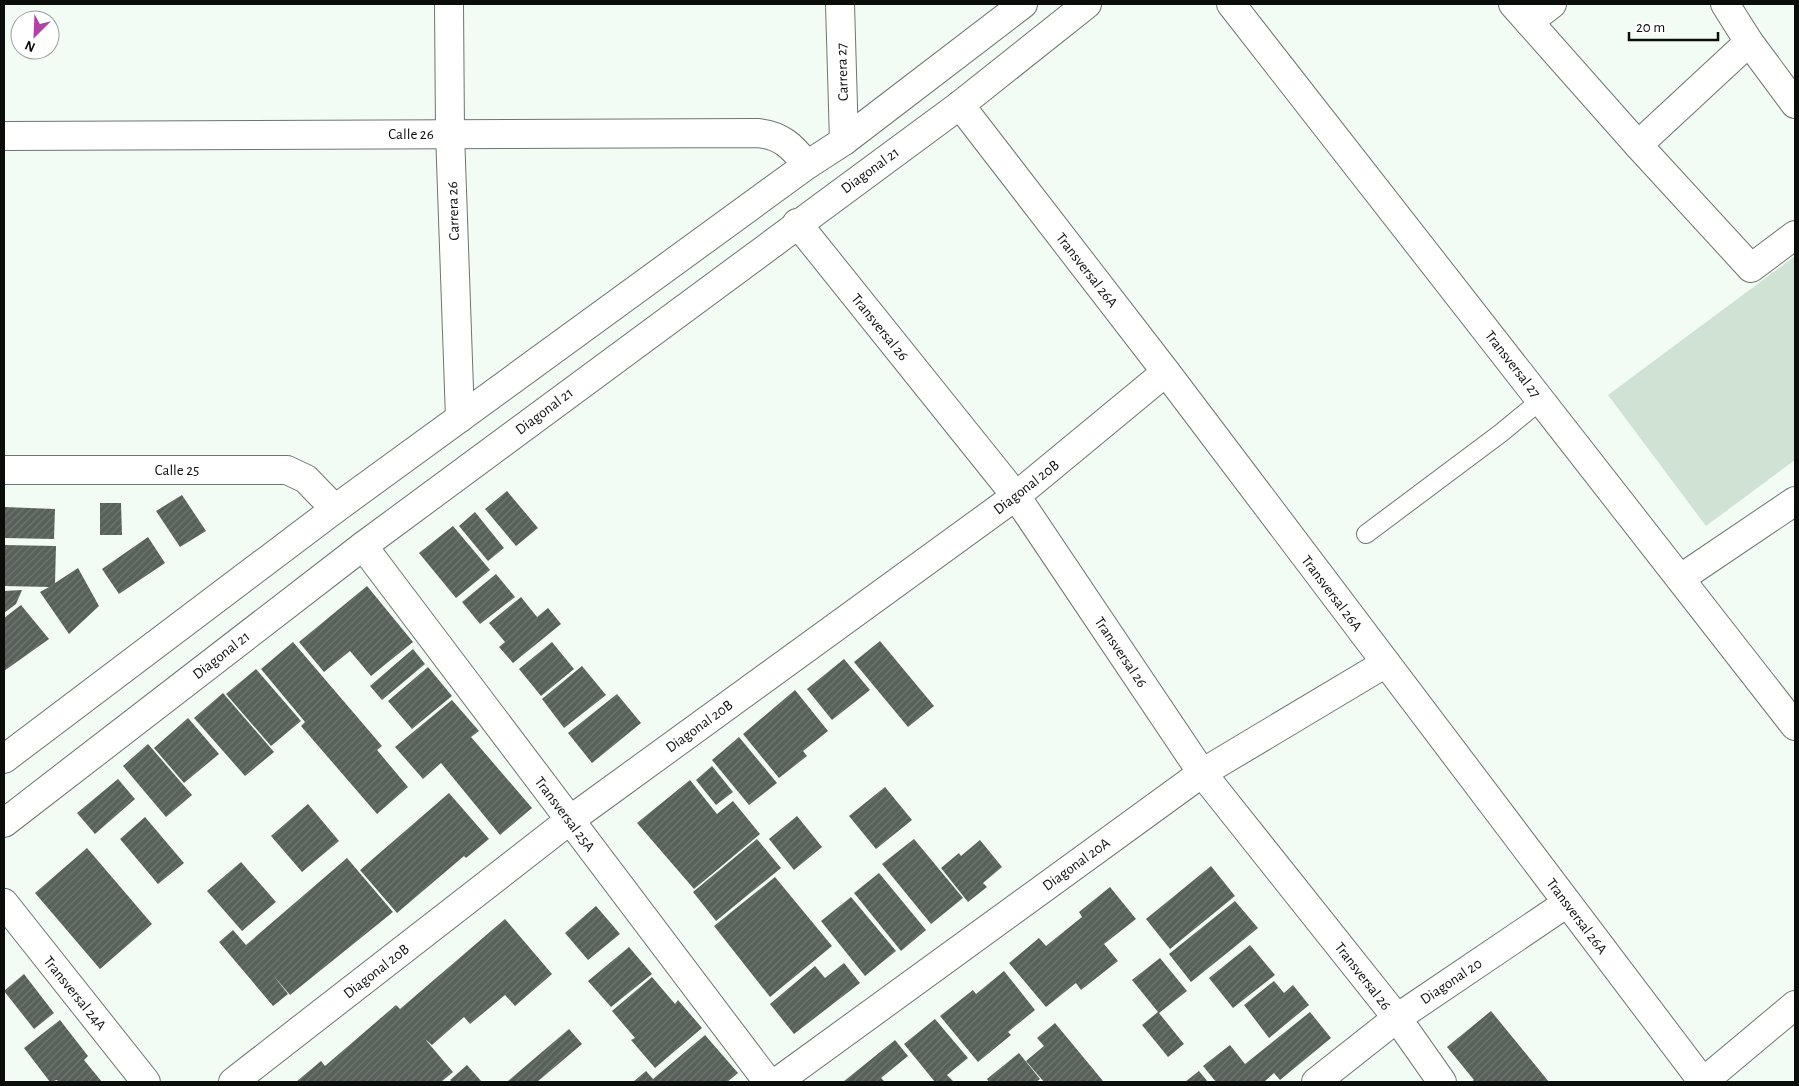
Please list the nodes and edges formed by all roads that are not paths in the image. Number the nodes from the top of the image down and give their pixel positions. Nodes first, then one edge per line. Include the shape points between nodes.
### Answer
1 (449, 4) edge
2 (840, 4) edge
3 (1023, 4) edge
4 (1087, 4) edge
5 (1231, 4) edge
6 (1552, 4) edge
7 (1725, 4) edge
8 (1521, 13) edge
9 (1749, 42) junction
10 (960, 104) junction
11 (1795, 104) edge
12 (450, 133) junction
13 (4, 136) edge
14 (844, 141) junction
15 (1638, 146) junction
16 (807, 165) junction
17 (797, 224) junction
18 (1795, 234) edge
19 (1166, 372) junction
20 (1541, 400) junction
21 (460, 418) junction
22 (4, 470) edge
23 (1016, 496) junction
24 (1795, 501) edge
25 (336, 509) junction
26 (1366, 534) dead end
27 (363, 546) junction
28 (1681, 578) junction
29 (1386, 663) junction
30 (1795, 726) edge
31 (4, 759) edge
32 (1202, 773) junction
33 (570, 820) junction
34 (4, 823) edge
35 (4, 903) edge
36 (1567, 903) junction
37 (1795, 1005) edge
38 (1397, 1018) junction
39 (146, 1082) edge
40 (233, 1082) edge
41 (768, 1082) edge
42 (777, 1082) edge
43 (1316, 1082) edge
44 (1442, 1082) edge
45 (1703, 1082) edge

1 - 12 main road, Carrera 26
2 - 14 main road, Carrera 27
3 - 14 main road
4 - 10 main road, Diagonal 21
5 - 20 main road, Transversal 27
6 - 8 main road
7 - 9 main road
8 - 15 main road
9 - 11 main road
9 - 15 main road
10 - 17 main road, Diagonal 21
10 - 19 main road, Transversal 26A
12 - 13 main road, Calle 26
12 - 16 main road, Calle 26 via 768,134 789,143
12 - 21 main road, Carrera 26
14 - 16 main road
15 - 18 main road via 1751,268
16 - 21 main road
17 - 23 main road, Transversal 26
17 - 27 main road, Diagonal 21
19 - 23 main road, Diagonal 20B
19 - 29 main road, Transversal 26A
20 - 26 lane
20 - 28 main road, Transversal 27
21 - 25 main road
22 - 25 main road, Calle 25 via 287,470 306,478
23 - 32 main road, Transversal 26
23 - 33 main road, Diagonal 20B
24 - 28 main road
25 - 31 main road
27 - 33 main road, Transversal 25A
27 - 34 main road, Diagonal 21
28 - 30 main road, Transversal 27
29 - 32 main road, Diagonal 20A
29 - 36 main road, Transversal 26A
32 - 38 main road, Transversal 26
32 - 42 main road, Diagonal 20A
33 - 40 main road, Diagonal 20B
33 - 41 main road, Transversal 25A
35 - 39 main road, Transversal 24A
36 - 38 main road, Diagonal 20
36 - 45 main road, Transversal 26A
37 - 45 main road
38 - 43 main road, Diagonal 20
38 - 44 main road, Transversal 26

